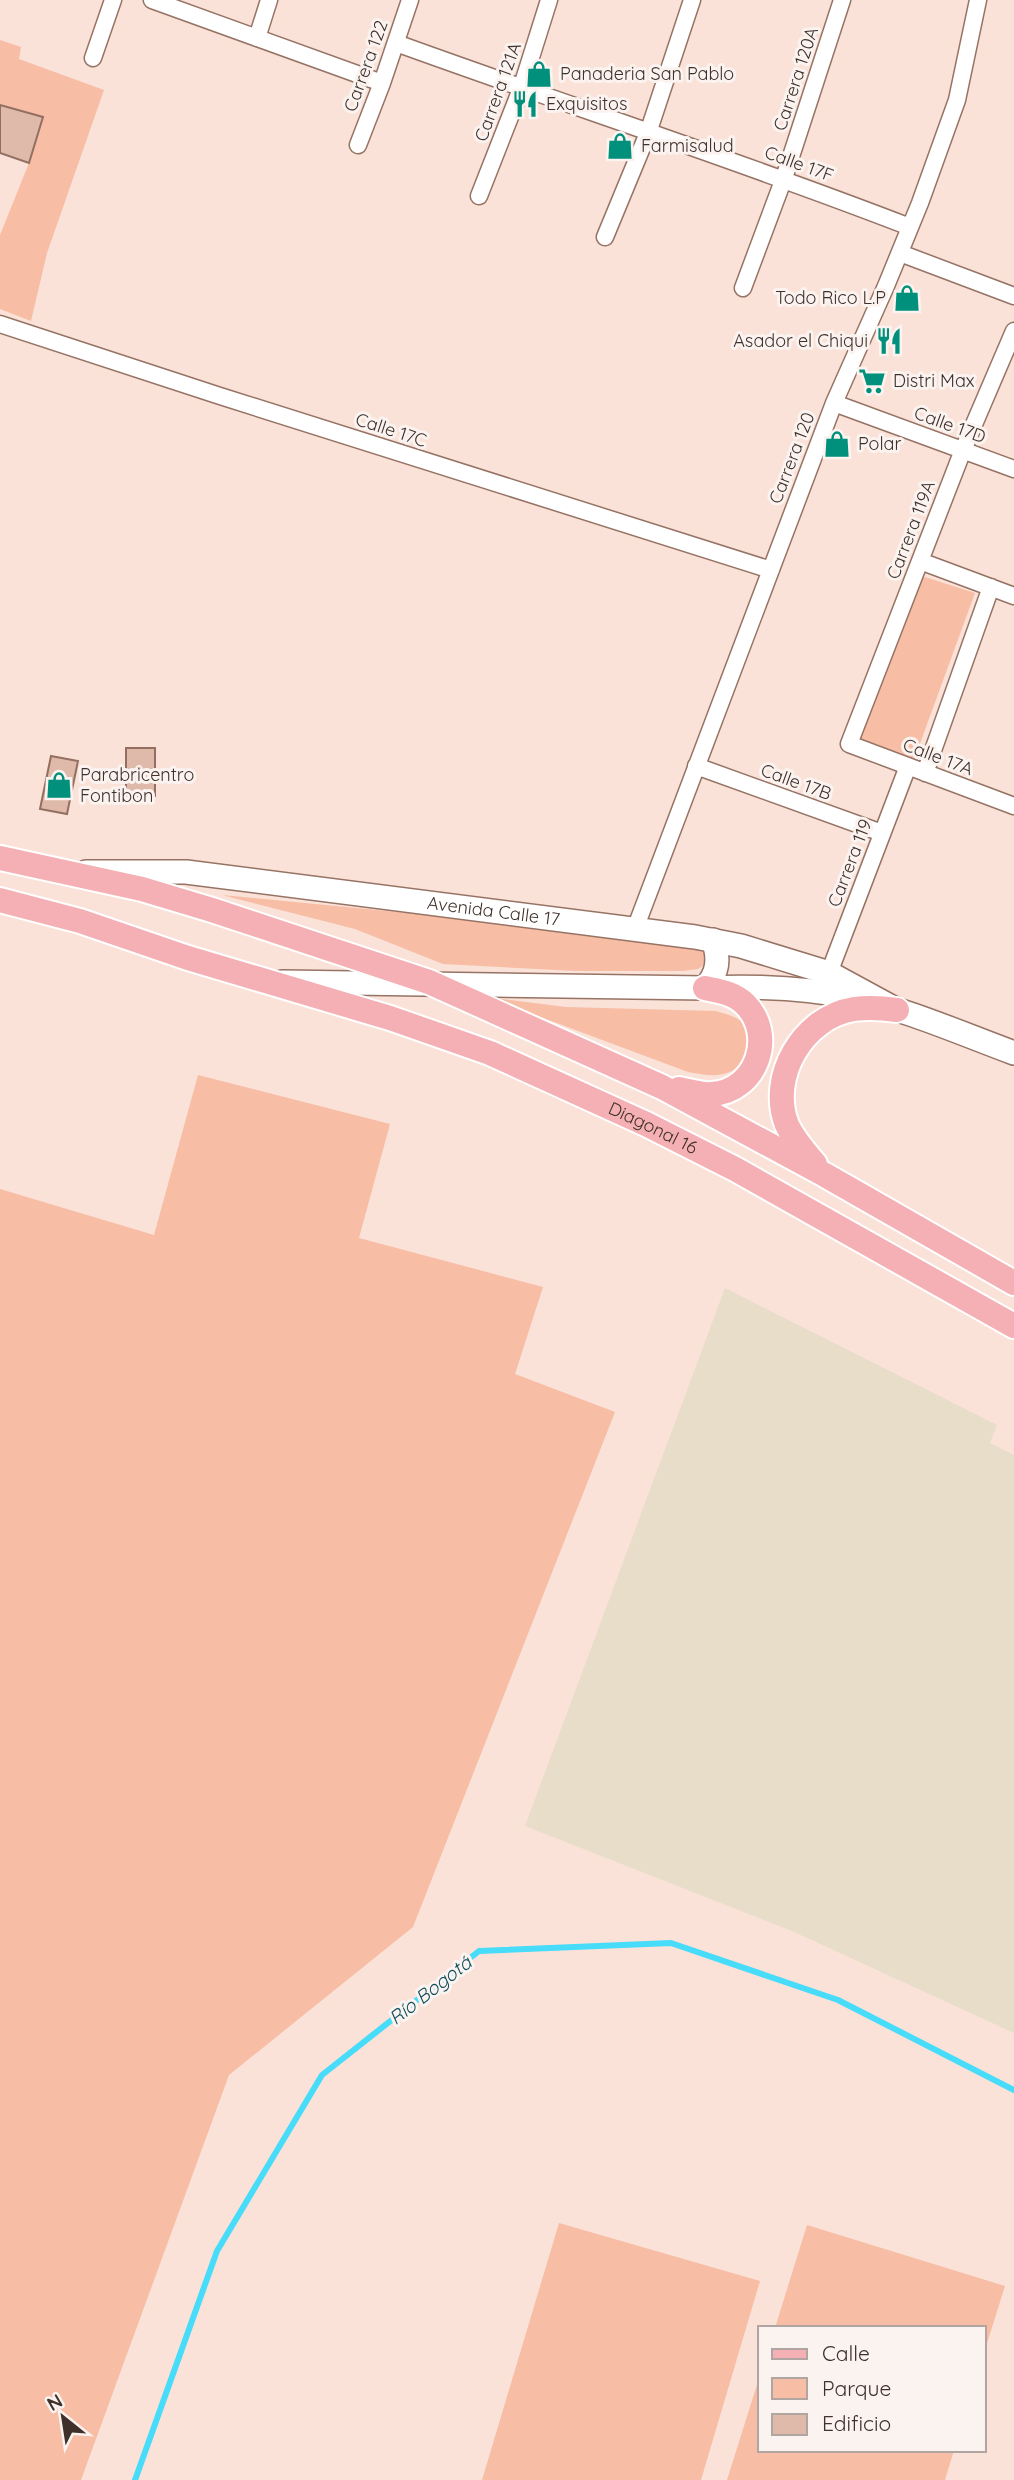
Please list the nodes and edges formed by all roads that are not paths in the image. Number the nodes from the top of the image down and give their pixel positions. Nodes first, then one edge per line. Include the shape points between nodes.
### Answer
1 (113, 0) edge
2 (152, 0) edge
3 (269, 0) edge
4 (410, 0) edge
5 (550, 0) edge
6 (692, 0) edge
7 (842, 0) edge
8 (978, 0) edge
9 (257, 38) junction
10 (396, 43) junction
11 (93, 58) dead end
12 (382, 83) junction
13 (522, 89) junction
14 (648, 133) junction
15 (358, 145) dead end
16 (784, 178) junction
17 (479, 196) dead end
18 (910, 227) junction
19 (605, 237) dead end
20 (900, 253) junction
21 (743, 288) dead end
22 (1013, 292) edge
23 (0, 324) edge
24 (1014, 331) edge
25 (834, 403) junction
26 (963, 450) junction
27 (1014, 469) edge
28 (920, 561) junction
29 (771, 570) junction
30 (991, 587) junction
31 (1014, 596) edge
32 (849, 744) joint
33 (696, 766) junction
34 (908, 766) junction
35 (925, 773) junction
36 (1014, 806) edge
37 (882, 833) junction
38 (0, 858) edge
39 (74, 874) junction
40 (0, 900) edge
41 (635, 929) junction
42 (713, 940) junction
43 (829, 973) junction
44 (268, 982) junction
45 (429, 982) junction
46 (705, 988) junction
47 (897, 1010) junction
48 (1014, 1053) edge
49 (662, 1087) junction
50 (825, 1175) junction
51 (1014, 1283) edge
52 (1014, 1326) edge

1 - 11 street
2 - 9 street
3 - 9 street
4 - 10 street, Carrera 122
5 - 13 street, Carrera 121A
6 - 14 street
7 - 16 street, Carrera 120A
8 - 18 street, Carrera 120 via 957,100
9 - 12 street
10 - 12 street, Carrera 122
10 - 13 street, Calle 17F
12 - 15 street, Carrera 122
13 - 14 street, Calle 17F
13 - 17 street, Carrera 121A
14 - 16 street, Calle 17F
14 - 19 street
16 - 18 street, Calle 17F
16 - 21 street, Carrera 120A
18 - 20 street, Carrera 120
20 - 22 street
20 - 25 street, Carrera 120
23 - 29 street, Calle 17C
24 - 26 street, Carrera 119A
25 - 26 street, Calle 17D
25 - 29 street, Carrera 120
26 - 27 street, Calle 17D
26 - 28 street, Carrera 119A
28 - 30 street
28 - 32 street, Carrera 119A
29 - 33 street, Carrera 120
30 - 31 street
30 - 35 street
32 - 34 street, Calle 17A
33 - 37 street, Calle 17B
33 - 41 street, Carrera 120
34 - 35 street, Calle 17A
34 - 37 street, Carrera 119
35 - 36 street, Calle 17A
37 - 43 street, Carrera 119
38 - 39 main road, Avenida Calle 17
39 - 41 main road, Avenida Calle 17 via 94,870 186,872
39 - 45 main road, Avenida Calle 17 via 212,910
40 - 44 main road, Avenida Calle 17
41 - 42 main road, Avenida Calle 17
42 - 43 main road, Avenida Calle 17
42 - 46 main road via 718,960
43 - 47 main road, Avenida Calle 17
44 - 45 main road, Avenida Calle 17
44 - 52 main road, Diagonal 16 via 464,1043 634,1118 735,1169
45 - 46 main road, Avenida Calle 17
45 - 49 main road
46 - 47 main road, Avenida Calle 17 via 802,989
46 - 49 main road via 744,1002 756,1018 761,1039 758,1059 748,1077 731,1089 711,1094
47 - 48 main road, Avenida Calle 17
47 - 50 main road via 852,1009 829,1017 794,1051 782,1098 786,1122
49 - 50 main road
50 - 51 main road

